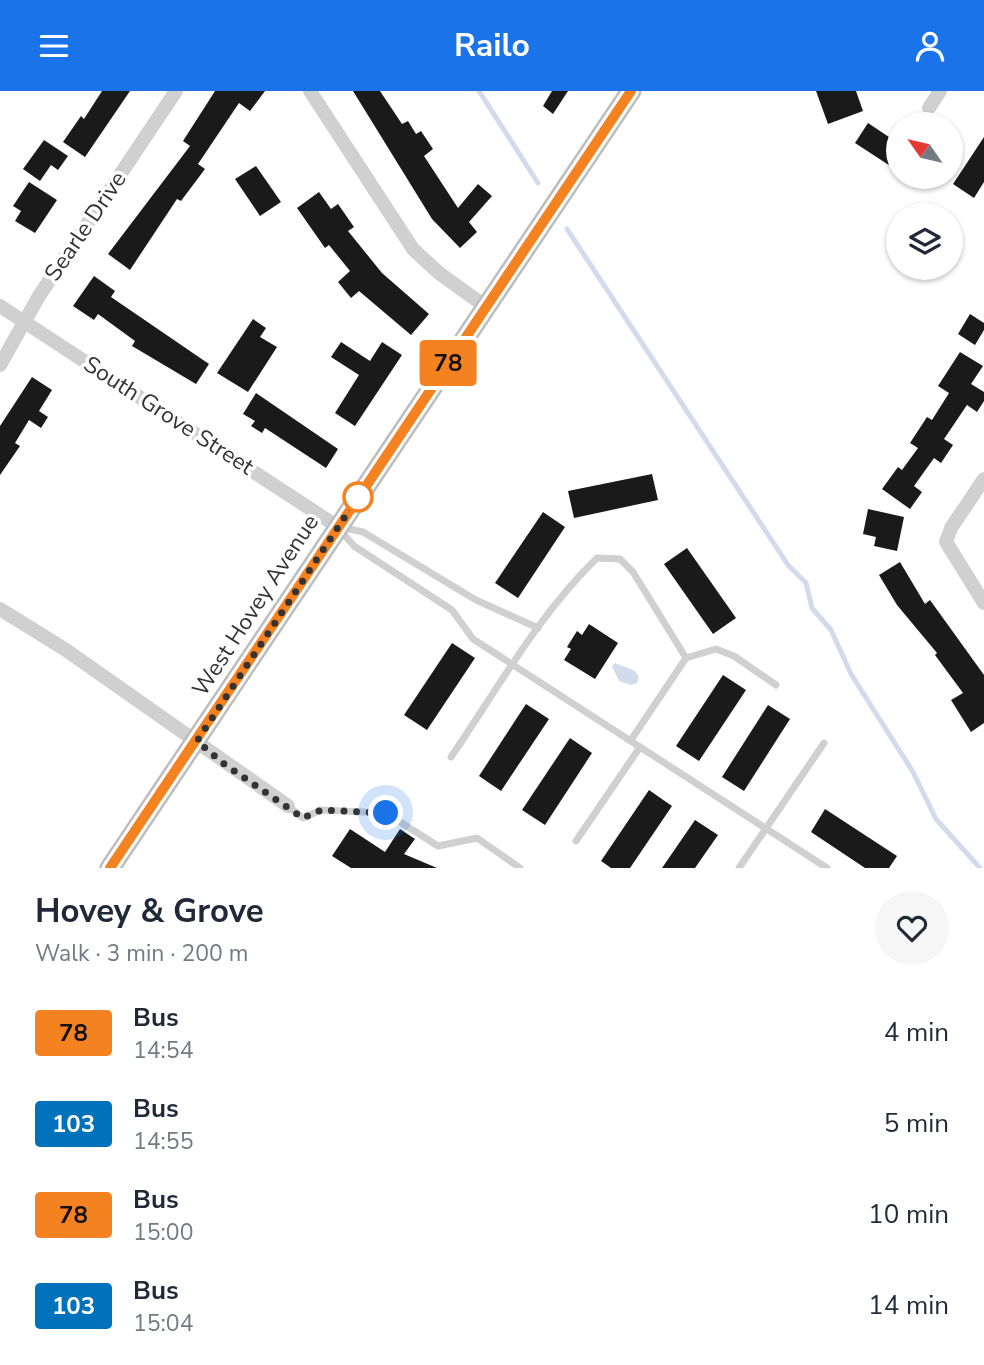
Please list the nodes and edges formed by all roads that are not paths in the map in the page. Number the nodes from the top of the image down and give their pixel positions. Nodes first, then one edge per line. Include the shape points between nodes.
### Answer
1 (176, 91) edge
2 (310, 91) edge
3 (631, 91) edge
4 (940, 91) edge
5 (929, 108) dead end
6 (0, 306) edge
7 (486, 307) junction
8 (25, 322) junction
9 (0, 365) edge
10 (984, 479) edge
11 (338, 527) junction
12 (448, 585) junction
13 (438, 600) junction
14 (984, 603) edge
15 (0, 609) edge
16 (538, 628) junction
17 (686, 658) junction
18 (514, 666) junction
19 (776, 685) dead end
20 (631, 740) junction
21 (197, 741) junction
22 (824, 744) dead end
23 (640, 747) junction
24 (451, 757) dead end
25 (288, 806) joint
26 (766, 827) junction
27 (576, 841) dead end
28 (110, 868) edge
29 (520, 868) edge
30 (739, 868) edge
31 (827, 868) edge

1 - 8 street, Searle Drive
2 - 7 street via 413,249
3 - 7 main road, West Hovey Avenue
4 - 5 street
6 - 8 street, South Grove Street
7 - 11 main road, West Hovey Avenue
8 - 9 street, Searle Drive
8 - 11 street, South Grove Street
10 - 14 street via 946,542
11 - 12 lane via 363,532
11 - 13 lane via 354,546
11 - 21 main road, West Hovey Avenue
12 - 13 lane
12 - 16 lane
13 - 18 lane via 452,610 473,639
15 - 21 street
16 - 17 lane via 597,558 620,559 633,572
16 - 18 lane
17 - 19 lane via 716,649
17 - 20 lane
18 - 20 lane
18 - 24 lane
20 - 23 lane
21 - 25 street
21 - 28 main road, West Hovey Avenue
22 - 26 lane
23 - 26 lane
23 - 27 lane
25 - 29 lane via 303,818 321,810 386,813 438,846 477,838
26 - 30 lane
26 - 31 lane

